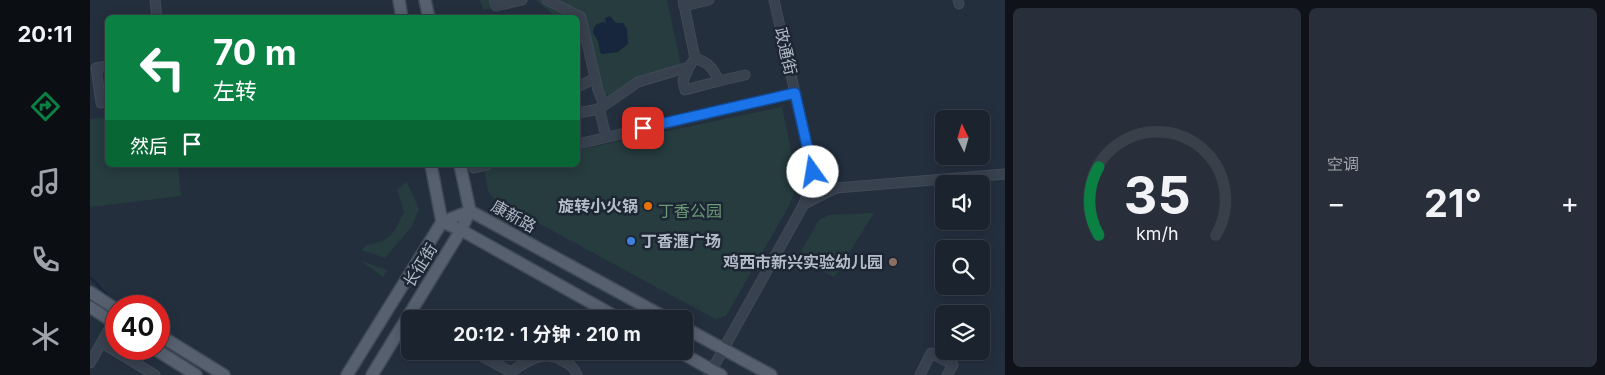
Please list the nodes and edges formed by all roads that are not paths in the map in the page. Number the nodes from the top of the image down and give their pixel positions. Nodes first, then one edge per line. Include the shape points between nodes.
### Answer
1 (155, 0) edge
2 (399, 0) edge
3 (425, 0) edge
4 (494, 0) edge
5 (522, 0) edge
6 (547, 0) edge
7 (709, 0) edge
8 (774, 0) edge
9 (684, 3) edge
10 (157, 15) edge
11 (402, 15) edge
12 (428, 15) edge
13 (577, 15) edge
14 (580, 16) edge
15 (696, 58) junction
16 (105, 66) edge
17 (688, 67) junction
18 (745, 75) dead end
19 (595, 78) junction
20 (719, 81) junction
21 (580, 86) edge
22 (795, 93) junction
23 (101, 103) dead end
24 (602, 107) junction
25 (580, 112) edge
26 (605, 132) dead end
27 (580, 144) edge
28 (431, 167) edge
29 (460, 167) edge
30 (478, 167) edge
31 (474, 168) dead end
32 (813, 172) junction
33 (1005, 174) edge
34 (836, 188) junction
35 (804, 204) junction
36 (470, 211) junction
37 (442, 222) junction
38 (461, 230) junction
39 (90, 292) edge
40 (105, 301) edge
41 (90, 307) edge
42 (604, 310) edge
43 (652, 310) edge
44 (105, 315) edge
45 (693, 332) edge
46 (105, 338) edge
47 (170, 342) edge
48 (102, 343) junction
49 (724, 349) junction
50 (170, 359) edge
51 (487, 360) edge
52 (693, 360) edge
53 (90, 363) edge
54 (714, 373) edge
55 (511, 374) edge
56 (155, 375) edge
57 (196, 375) edge
58 (224, 375) edge
59 (347, 375) edge
60 (372, 375) edge
61 (577, 375) edge
62 (771, 375) edge
63 (920, 375) edge
64 (947, 375) edge

1 - 10 street
2 - 11 main road
3 - 12 main road
4 - 5 street via 496,6
6 - 13 street
7 - 9 street
8 - 22 street, 政通街
9 - 15 street
14 - 19 street
15 - 17 street
15 - 20 street via 713,68
16 - 23 street via 96,68
17 - 20 street via 683,81 685,90
17 - 24 street via 638,82
18 - 20 street
19 - 21 street
19 - 24 street
22 - 27 street
22 - 32 street, 政通街
24 - 25 street
24 - 26 street
28 - 37 main road, 长征街
29 - 36 main road
30 - 31 street
32 - 34 street
32 - 35 street, 政通街
33 - 34 street
34 - 35 street
35 - 49 street, 政通街
36 - 37 main road, 康新路
36 - 38 main road, 长征街
36 - 43 main road, 康新路
37 - 38 main road
37 - 59 main road, 长征街
38 - 42 main road
38 - 60 main road, 长征街
39 - 40 main road
41 - 44 main road
45 - 49 main road
46 - 48 street
47 - 58 main road
48 - 53 street
48 - 56 street
49 - 54 street, 政通街
49 - 62 main road
50 - 57 main road
51 - 55 street
52 - 54 main road
55 - 61 street via 541,355 559,358 574,368
63 - 64 street via 931,353 953,365

